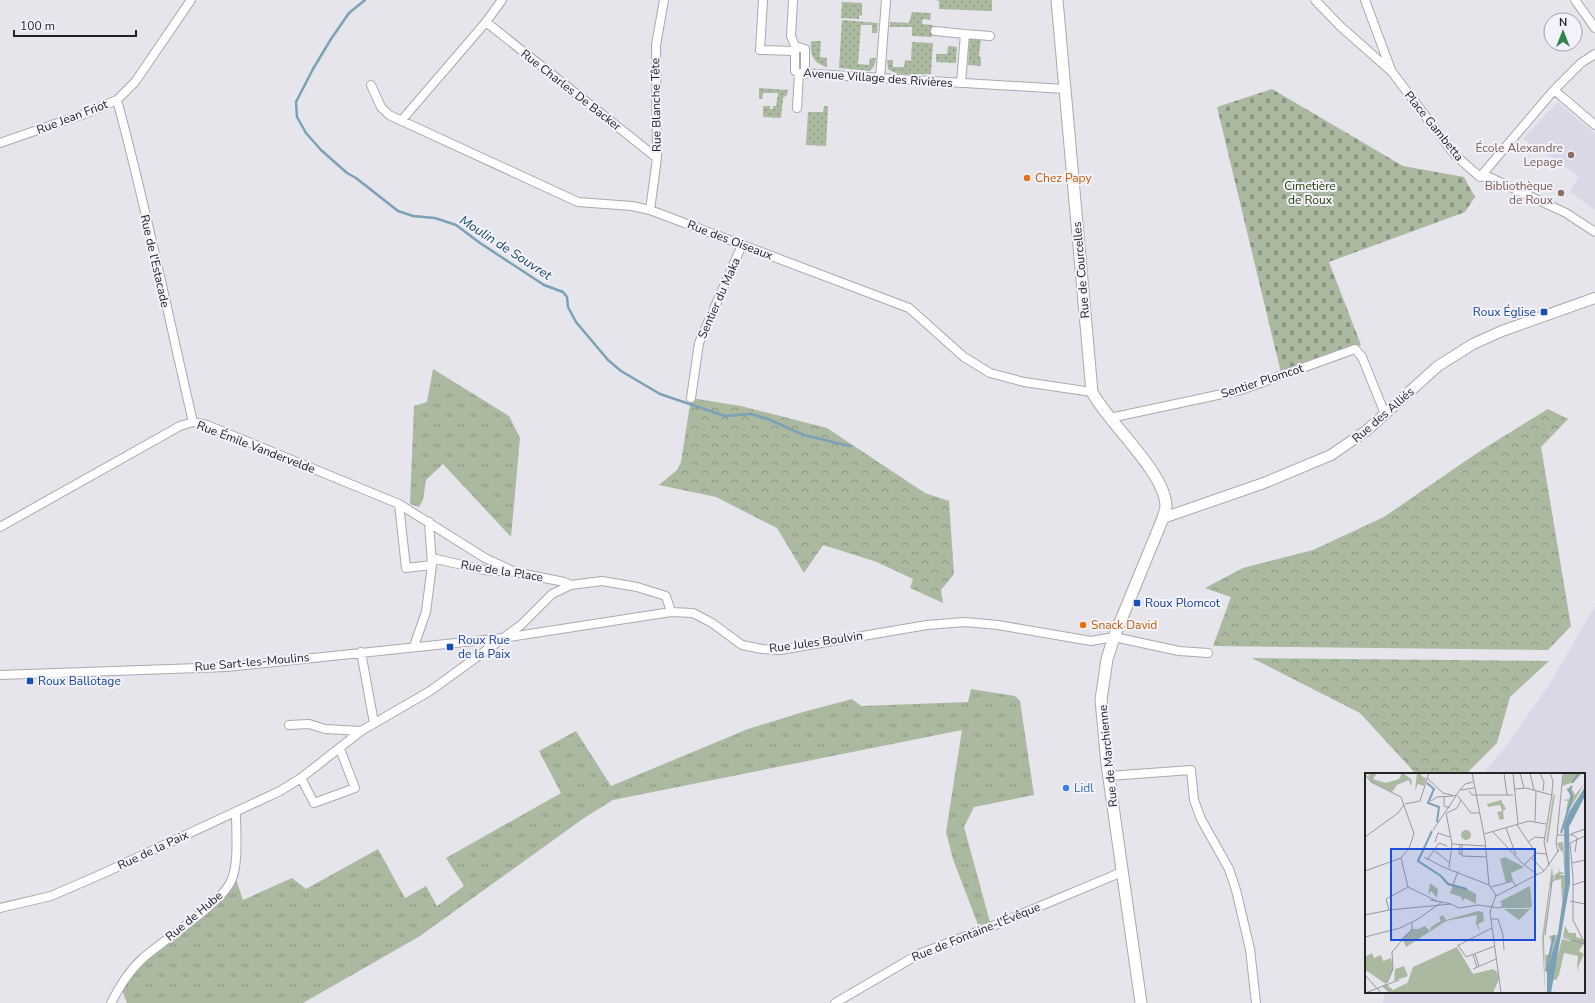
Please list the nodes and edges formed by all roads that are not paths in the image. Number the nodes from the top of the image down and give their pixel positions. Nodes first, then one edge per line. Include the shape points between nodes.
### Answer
1 (191, 0) edge
2 (502, 0) edge
3 (664, 0) edge
4 (763, 0) edge
5 (793, 0) edge
6 (886, 0) edge
7 (1056, 0) edge
8 (1315, 0) edge
9 (1575, 0) edge
10 (1365, 1) edge
11 (486, 22) junction
12 (1595, 28) edge
13 (935, 31) dead end
14 (965, 34) junction
15 (990, 36) dead end
16 (794, 49) junction
17 (1595, 54) edge
18 (1392, 72) junction
19 (800, 73) junction
20 (880, 78) junction
21 (961, 83) junction
22 (371, 86) dead end
23 (1064, 89) junction
24 (1554, 90) junction
25 (117, 100) junction
26 (797, 108) dead end
27 (401, 121) junction
28 (1595, 125) edge
29 (0, 143) edge
30 (657, 158) junction
31 (1480, 177) junction
32 (650, 210) junction
33 (1595, 232) edge
34 (742, 245) junction
35 (1595, 298) edge
36 (1092, 392) junction
37 (691, 398) dead end
38 (1385, 414) junction
39 (1110, 418) junction
40 (193, 422) junction
41 (399, 504) junction
42 (1163, 518) junction
43 (429, 522) junction
44 (0, 527) edge
45 (432, 562) junction
46 (515, 572) junction
47 (571, 586) junction
48 (671, 612) junction
49 (1114, 637) junction
50 (503, 638) junction
51 (414, 646) junction
52 (361, 652) junction
53 (1208, 653) dead end
54 (0, 675) edge
55 (374, 723) junction
56 (289, 725) dead end
57 (361, 731) junction
58 (340, 749) junction
59 (1109, 776) junction
60 (301, 778) junction
61 (236, 812) junction
62 (1122, 872) junction
63 (0, 908) edge
64 (110, 1003) edge
65 (835, 1003) edge
66 (1141, 1003) edge
67 (1256, 1003) edge

1 - 25 street, Rue Jean Friot via 135,82
2 - 11 street
3 - 30 street, Rue Blanche Tête via 656,45
4 - 16 street via 760,50
5 - 16 street via 791,36
6 - 20 street
7 - 23 main road, Rue de Courcelles
8 - 18 street, Place Gambetta
9 - 12 street
10 - 18 street, Place Gambetta
11 - 27 street
11 - 30 street, Rue Charles De Backer
13 - 14 street
14 - 15 street
14 - 21 street, Avenue Village des Rivières
16 - 19 street via 805,49
17 - 24 street via 1581,63
18 - 31 street, Place Gambetta via 1455,155
19 - 20 street, Avenue Village des Rivières
19 - 26 street
20 - 21 street, Avenue Village des Rivières
21 - 23 street, Avenue Village des Rivières
22 - 27 street, Rue des Oiseaux via 381,107
23 - 36 main road, Rue de Courcelles
24 - 28 street
24 - 31 street
25 - 29 street, Rue Jean Friot
25 - 40 street, Rue de l'Estacade via 135,166
27 - 32 street, Rue des Oiseaux via 578,202
30 - 32 street, Rue Blanche Tête
31 - 33 street via 1487,176 1566,212
32 - 34 street, Rue des Oiseaux
34 - 36 street, Rue des Oiseaux via 909,308 964,357 990,373 1024,382
34 - 37 street, Sentier du Maka via 699,343
35 - 38 street, Rue des Alliés via 1473,344 1438,366
36 - 39 main road, Rue de Courcelles
38 - 39 street, Sentier Plomcot via 1362,357 1355,349 1241,390
38 - 42 street, Rue des Alliés via 1355,440 1331,455
39 - 42 main road, Rue de Courcelles via 1159,483 1166,505
40 - 41 street, Rue Émile Vandervelde
40 - 44 street, Rue Émile Vandervelde via 180,426
41 - 43 street, Rue Émile Vandervelde
41 - 45 street, Rue de la Place via 406,568
42 - 49 main road, Rue de Marchienne
43 - 45 street
43 - 46 street, Rue Émile Vandervelde via 484,558
45 - 46 street, Rue de la Place
45 - 51 street via 426,612
46 - 47 street, Rue de la Place via 564,582
47 - 48 street via 602,581 637,587 666,596
47 - 50 street, Rue de la Paix via 552,594 521,625
48 - 49 street, Rue Jules Boulvin via 693,613 712,623 742,645 762,649 780,650 927,625 965,622 1092,641
48 - 50 street, Rue Jules Boulvin
49 - 53 street via 1179,651
49 - 59 main road, Rue de Marchienne via 1107,659 1101,700
50 - 51 street, Rue Sart-les-Moulins
50 - 55 street, Rue de la Paix via 430,692
51 - 52 street, Rue Sart-les-Moulins
52 - 54 street, Rue Sart-les-Moulins via 227,667
52 - 55 street
55 - 57 street, Rue de la Paix
56 - 57 street via 309,724 325,729
57 - 58 street, Rue de la Paix
58 - 60 street, Rue de la Paix
58 - 60 street via 355,788 314,803
59 - 62 main road, Rue de Marchienne
59 - 67 street via 1191,770 1194,800 1200,819 1229,869 1236,890 1250,949
60 - 61 street, Rue de la Paix
61 - 63 street, Rue de la Paix via 51,896
61 - 64 street, Rue de Hube via 235,865 231,883 217,899 142,959 125,976
62 - 65 street, Rue de Fontaine-l'Évêque via 919,954
62 - 66 main road, Rue de Marchienne

